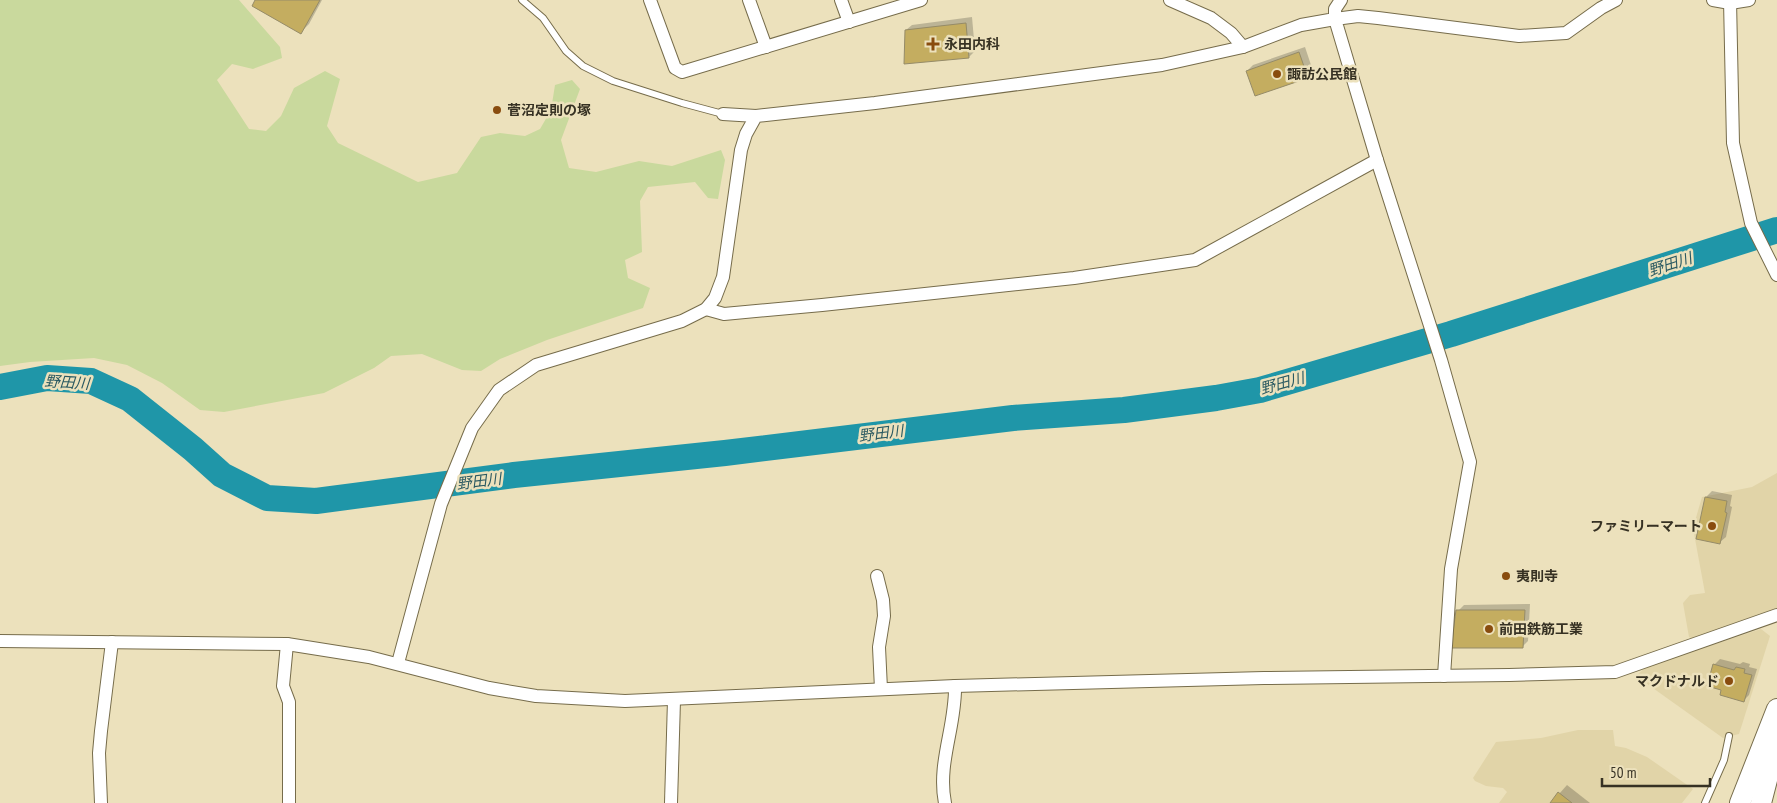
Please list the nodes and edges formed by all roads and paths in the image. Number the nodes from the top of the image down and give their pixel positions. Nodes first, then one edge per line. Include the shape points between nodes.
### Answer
1 (522, 0) edge
2 (650, 0) edge
3 (749, 0) edge
4 (841, 0) edge
5 (921, 0) edge
6 (1170, 0) edge
7 (1340, 0) edge
8 (1616, 0) edge
9 (1713, 0) edge
10 (1749, 0) edge
11 (1730, 1) edge
12 (1335, 19) junction
13 (849, 22) junction
14 (766, 47) junction
15 (1243, 47) junction
16 (723, 114) joint
17 (756, 116) junction
18 (1377, 160) junction
19 (1777, 275) edge
20 (706, 309) junction
21 (877, 576) dead end
22 (1777, 615) edge
23 (0, 641) edge
24 (112, 642) junction
25 (287, 644) junction
26 (398, 663) junction
27 (1444, 676) junction
28 (955, 686) junction
29 (881, 689) junction
30 (674, 700) junction
31 (1777, 710) edge
32 (1729, 736) dead end
33 (1777, 742) edge
34 (1766, 800) edge
35 (101, 803) edge
36 (289, 803) edge
37 (672, 803) edge
38 (945, 803) edge
39 (1704, 803) edge
40 (1740, 803) edge

1 - 16 lane via 543,18 566,51 582,66 613,80
2 - 14 street via 675,68 682,72
3 - 14 street
4 - 13 street
5 - 13 street
6 - 15 street via 1211,18
7 - 12 street via 1335,9
8 - 12 street via 1566,33 1519,36 1358,16
9 - 11 street
10 - 11 street
11 - 19 street via 1733,143 1751,223
12 - 15 street via 1301,26
12 - 18 street
13 - 14 street
15 - 17 street via 1162,65
16 - 17 street
17 - 20 street via 741,150 723,277 715,298
18 - 20 street via 1194,260 1074,278 802,307 724,314
18 - 27 street via 1470,462 1451,569
20 - 26 street via 682,321 536,365 499,390 472,428 441,504
21 - 29 street via 884,616 879,646
22 - 27 street via 1616,672
23 - 24 street
24 - 25 street
24 - 35 street via 101,731
25 - 26 street
25 - 36 street via 284,686 289,702
26 - 30 street via 489,688 536,696
27 - 28 street
28 - 29 street
28 - 38 street via 956,703 942,774
29 - 30 street
30 - 37 street
31 - 40 highway
32 - 39 lane via 1724,760
33 - 34 highway

